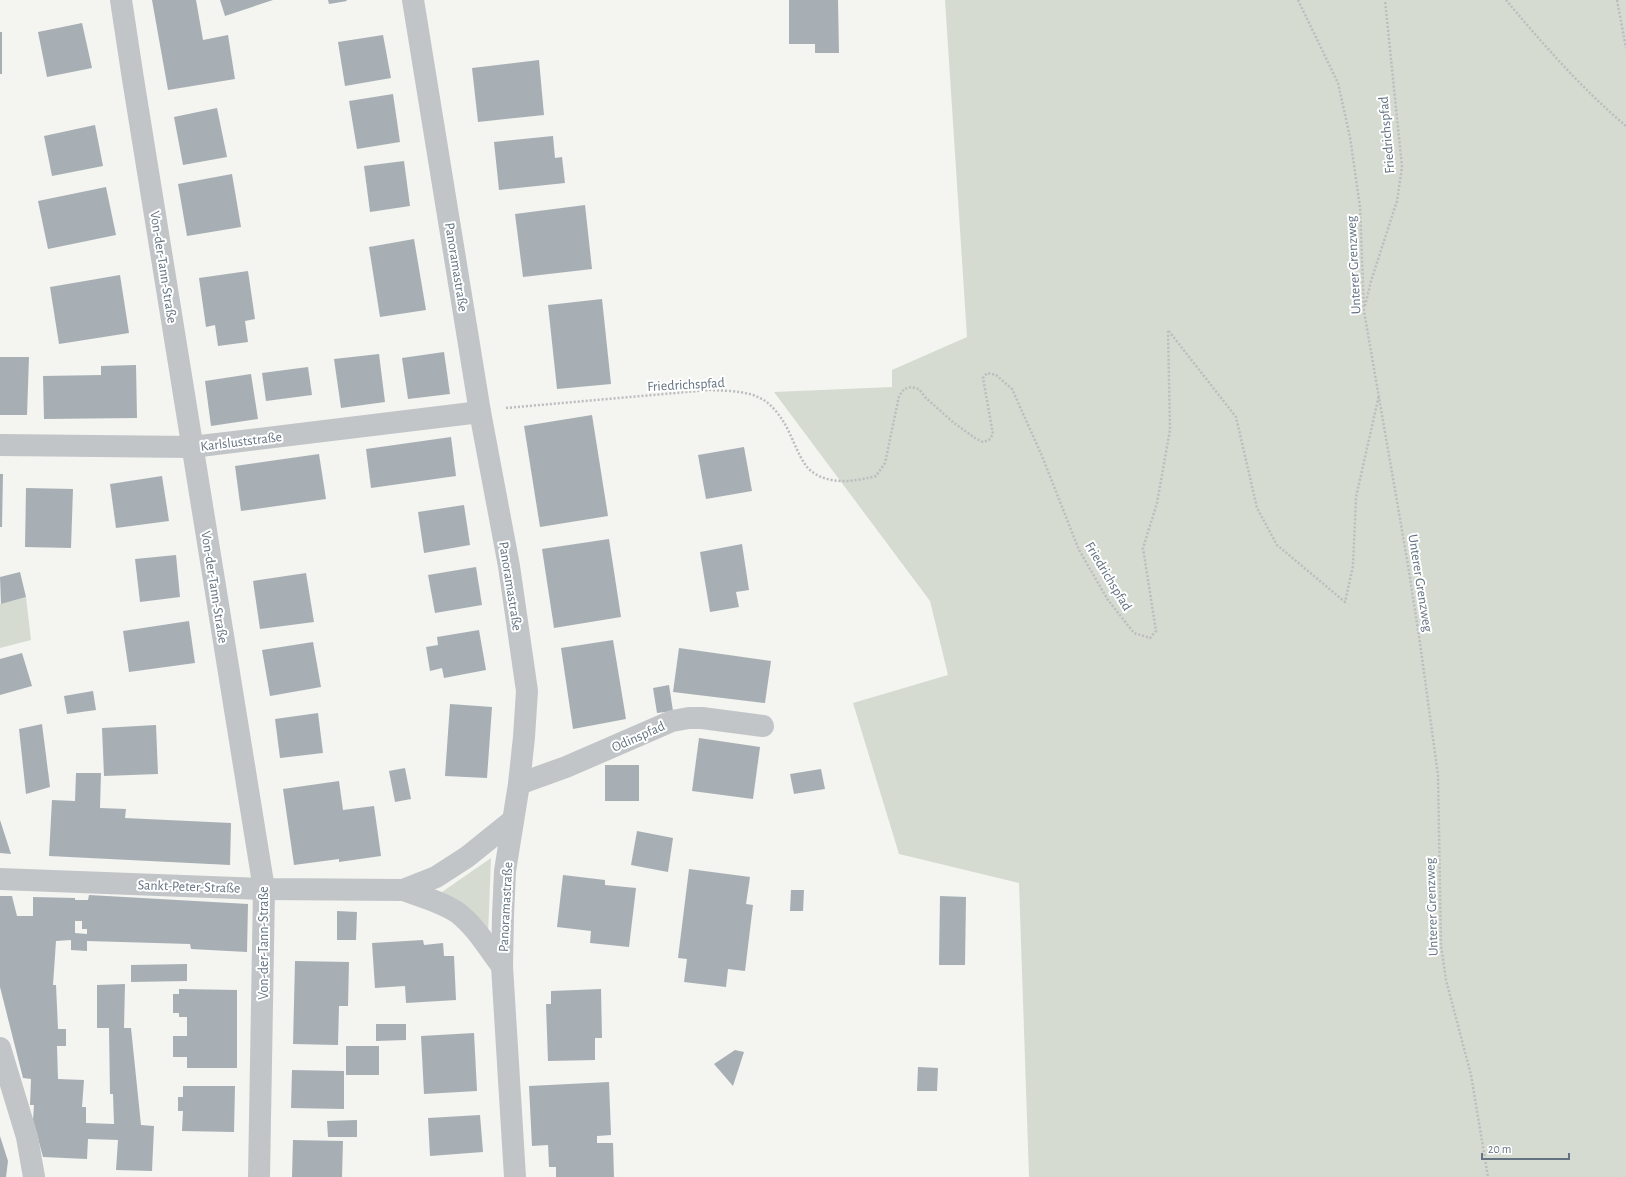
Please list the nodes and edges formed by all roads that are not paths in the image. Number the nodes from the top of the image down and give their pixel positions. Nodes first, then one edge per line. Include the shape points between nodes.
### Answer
1 (121, 0) edge
2 (413, 0) edge
3 (490, 410) junction
4 (0, 445) edge
5 (192, 447) junction
6 (763, 726) dead end
7 (519, 784) junction
8 (513, 820) junction
9 (0, 879) edge
10 (264, 889) junction
11 (403, 890) junction
12 (502, 966) junction
13 (0, 1048) edge
14 (34, 1177) edge
15 (259, 1177) edge
16 (515, 1177) edge

1 - 5 street, Von-der-Tann-Straße
2 - 3 street, Panoramastraße
3 - 5 street, Karlsluststraße
3 - 7 street, Panoramastraße via 527,691
4 - 5 street, Karlsluststraße
5 - 10 street, Von-der-Tann-Straße
6 - 7 street, Odinspfad via 702,718 672,721 566,767
7 - 8 street, Panoramastraße
8 - 11 street, Sankt-Peter-Straße via 467,857 436,877
8 - 12 street, Panoramastraße via 505,871
9 - 10 street, Sankt-Peter-Straße
10 - 11 street, Sankt-Peter-Straße
10 - 15 street, Von-der-Tann-Straße
11 - 12 street, Sankt-Peter-Straße via 457,913 477,933
12 - 16 street, Panoramastraße
13 - 14 street via 27,1137

